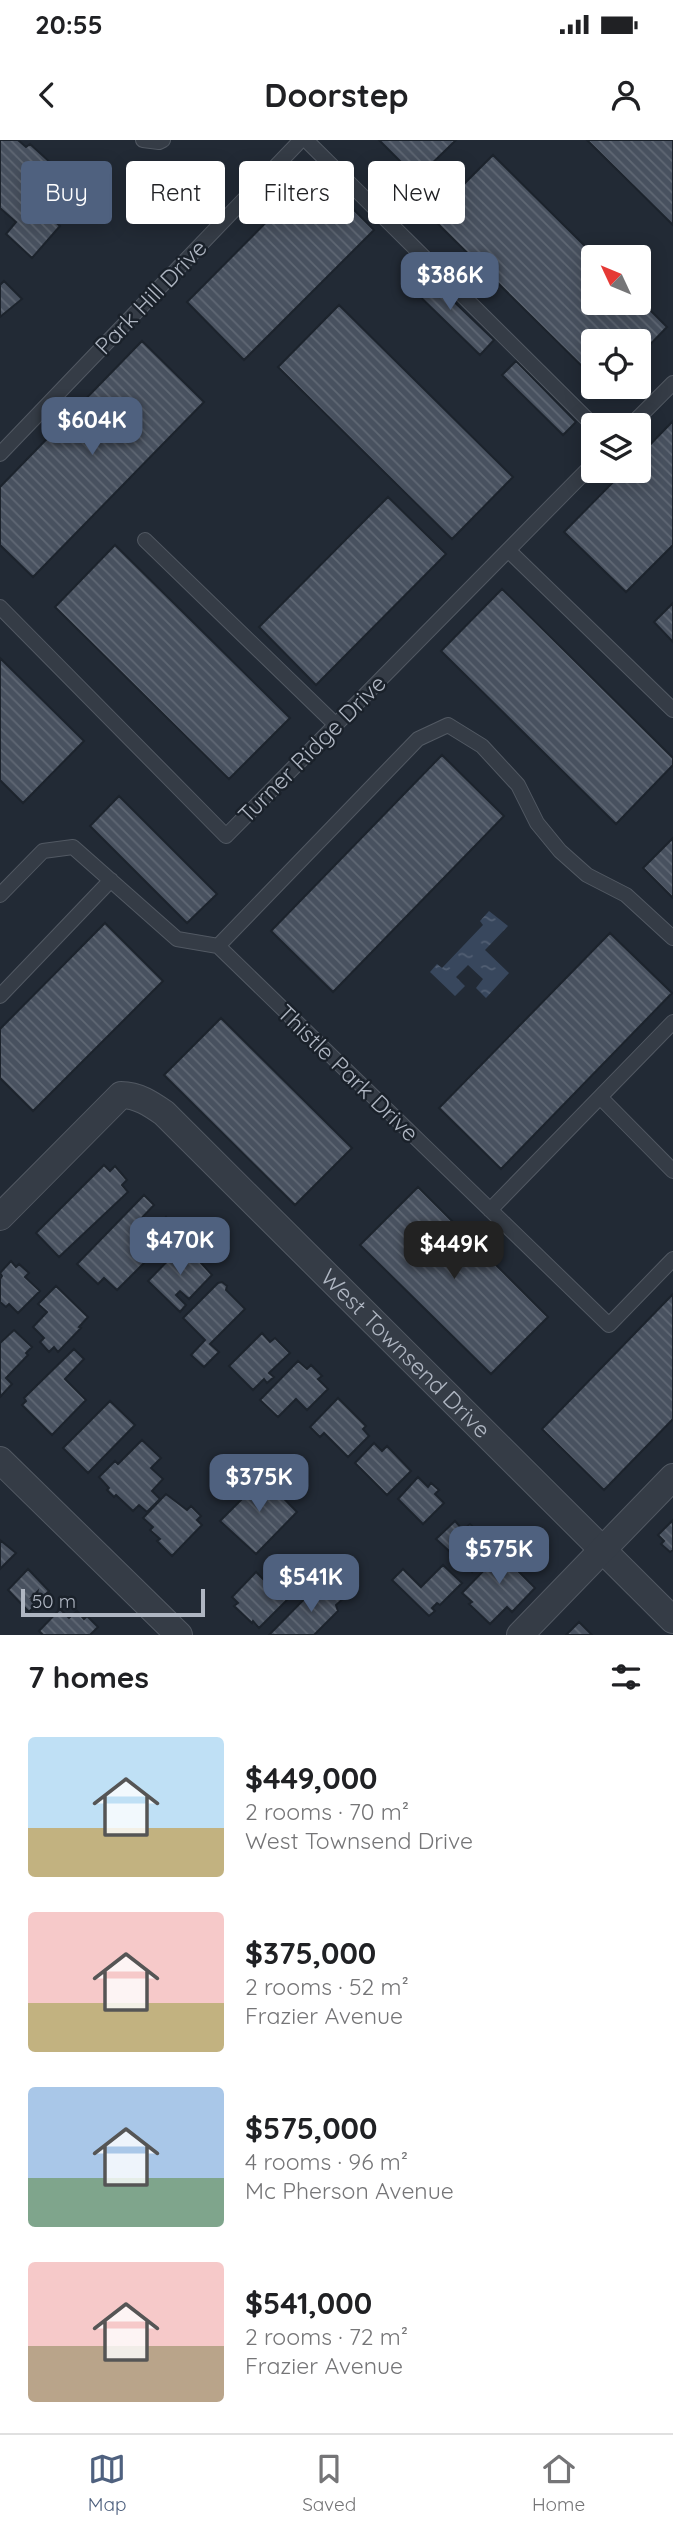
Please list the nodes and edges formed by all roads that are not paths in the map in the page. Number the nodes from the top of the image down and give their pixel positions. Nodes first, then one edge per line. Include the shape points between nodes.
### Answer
1 (143, 140) edge
2 (163, 140) edge
3 (304, 140) edge
4 (673, 383) edge
5 (581, 413) edge
6 (643, 413) edge
7 (0, 454) edge
8 (581, 476) edge
9 (145, 540) dead end
10 (508, 550) junction
11 (0, 607) edge
12 (673, 710) edge
13 (336, 725) junction
14 (111, 880) junction
15 (0, 895) edge
16 (673, 938) edge
17 (218, 946) junction
18 (0, 996) edge
19 (673, 1022) edge
20 (600, 1097) junction
21 (673, 1171) edge
22 (490, 1210) junction
23 (0, 1217) edge
24 (673, 1259) edge
25 (0, 1460) edge
26 (673, 1476) edge
27 (601, 1550) junction
28 (673, 1620) edge
29 (178, 1635) edge
30 (520, 1635) edge

1 - 2 lane
3 - 5 lane
3 - 7 lane, Park Hill Drive
4 - 6 lane
8 - 10 lane, Turner Ridge Drive
9 - 13 lane
10 - 12 lane
10 - 13 lane, Turner Ridge Drive
11 - 13 lane, Turner Ridge Drive via 226,836
14 - 15 lane via 73,847 63,848 43,851
14 - 17 lane via 177,939
14 - 18 lane
16 - 17 lane via 626,895 587,875 560,851 537,823 519,785 482,746 448,724 418,739
17 - 22 lane, Thistle Park Drive
19 - 20 lane
20 - 21 lane
20 - 22 lane
22 - 24 lane, Thistle Park Drive via 608,1325
23 - 27 street, West Townsend Drive via 121,1094 147,1101
25 - 29 street
26 - 27 street
27 - 28 street, West Townsend Drive
27 - 30 street

